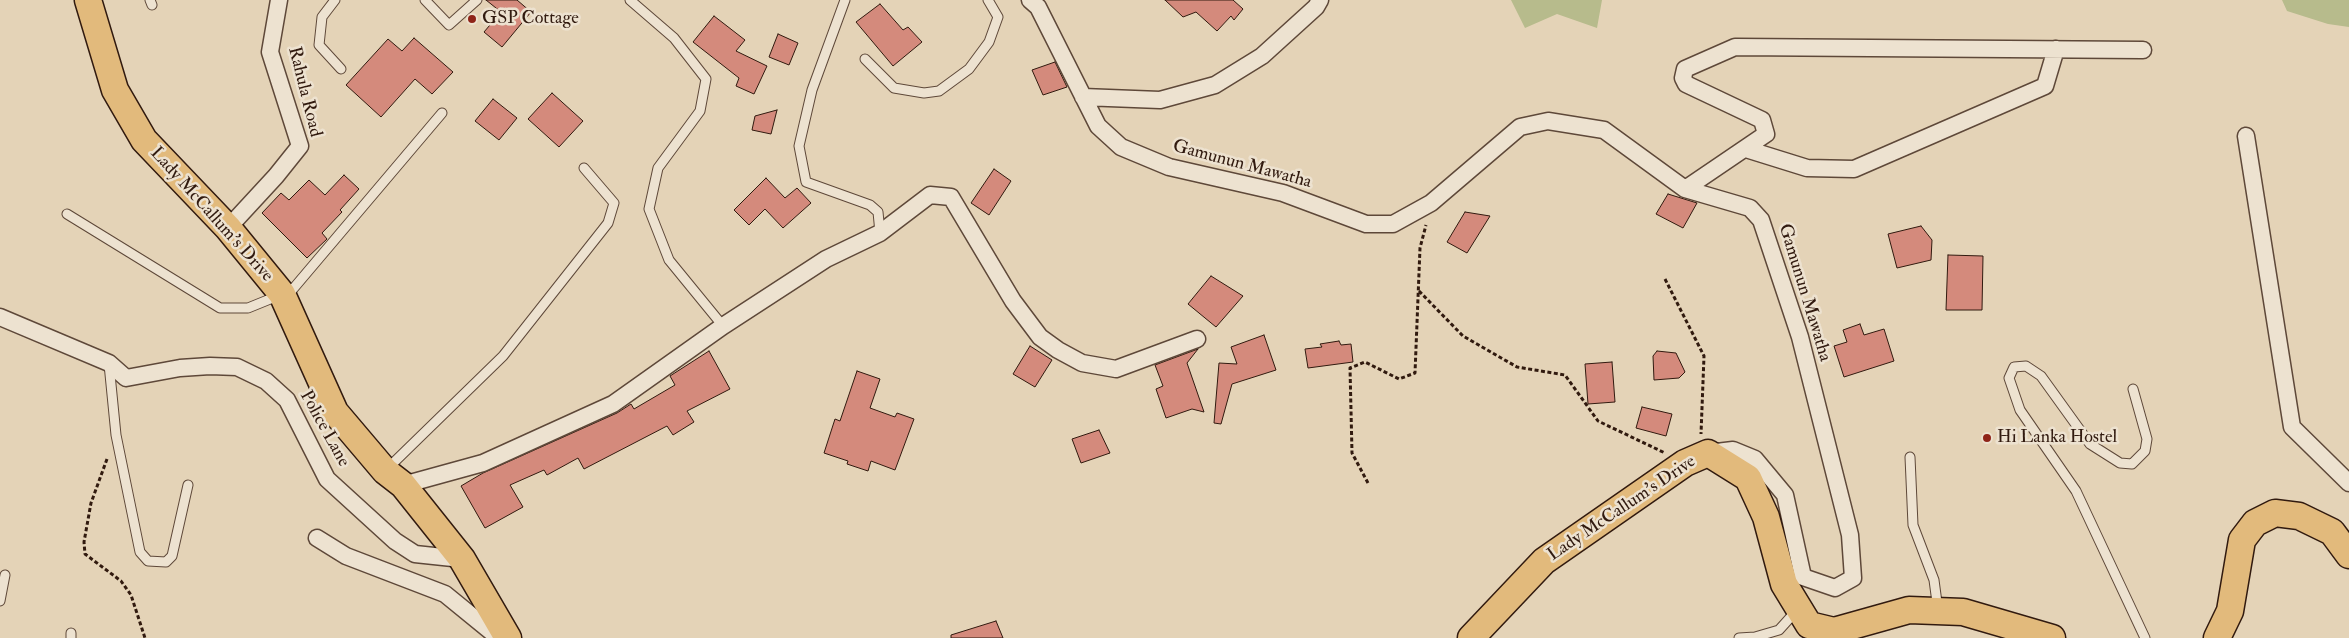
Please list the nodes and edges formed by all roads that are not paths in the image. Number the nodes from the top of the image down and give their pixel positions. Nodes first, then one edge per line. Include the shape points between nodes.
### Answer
1 (88, 0) edge
2 (279, 0) edge
3 (335, 0) edge
4 (425, 0) edge
5 (477, 0) edge
6 (630, 0) edge
7 (845, 0) edge
8 (988, 0) edge
9 (1030, 0) edge
10 (1320, 0) edge
11 (2056, 49) junction
12 (2143, 50) dead end
13 (865, 60) dead end
14 (341, 69) dead end
15 (1083, 96) junction
16 (442, 113) dead end
17 (2246, 136) dead end
18 (1746, 149) junction
19 (584, 168) dead end
20 (1685, 189) junction
21 (67, 214) dead end
22 (228, 228) junction
23 (880, 233) junction
24 (283, 297) junction
25 (0, 317) edge
26 (722, 326) junction
27 (1198, 339) dead end
28 (109, 363) junction
29 (2133, 389) dead end
30 (1910, 457) dead end
31 (1698, 458) junction
32 (394, 478) junction
33 (2349, 483) edge
34 (188, 485) dead end
35 (317, 538) dead end
36 (2349, 555) edge
37 (462, 559) junction
38 (5, 575) dead end
39 (0, 601) edge
40 (1938, 611) junction
41 (1806, 624) edge
42 (500, 638) edge
43 (508, 638) edge
44 (1471, 638) edge
45 (1739, 638) edge
46 (2052, 638) edge
47 (2145, 638) edge
48 (2217, 638) edge

1 - 22 main road, Lady McCallum's Drive via 114,90 144,140
2 - 22 street, Rahula Road via 270,52 300,146
3 - 14 lane via 322,17 319,45
4 - 5 lane via 449,25
6 - 26 lane via 674,38 706,79 700,111 658,168 649,210 669,260
7 - 23 lane via 812,90 799,146 806,182 870,205 878,212
8 - 13 lane via 998,17 989,42 969,69 939,91 924,93 894,88
9 - 15 street, Gamunun Mawatha via 1038,7
10 - 15 street via 1262,56 1215,85 1160,100
11 - 12 street
11 - 18 street via 2045,86 1854,169 1807,168
11 - 18 street via 1735,47 1685,69 1683,78 1686,84 1762,120 1766,134
15 - 20 street, Gamunun Mawatha via 1098,126 1120,147 1169,167 1283,193 1366,224 1393,224 1431,203 1520,127 1548,121 1604,130
16 - 24 lane
17 - 33 street via 2292,427
18 - 20 street
19 - 32 lane via 614,203 608,223 503,356
20 - 31 street, Gamunun Mawatha via 1750,208 1761,220 1800,337 1850,535 1853,578 1835,588 1803,577 1785,495 1756,459 1732,450
21 - 24 lane via 220,308 248,308
22 - 24 main road, Lady McCallum's Drive
23 - 26 street via 826,259
23 - 27 street via 930,194 951,197 1012,301 1040,337 1082,363 1116,369
24 - 32 main road, Lady McCallum's Drive via 335,412
25 - 28 street, Police Lane
26 - 32 street via 613,404 483,463
28 - 34 lane via 116,435 140,552 148,561 166,562 172,556
28 - 37 street, Police Lane via 126,378 210,366 238,367 266,381 288,400 327,479 347,498 395,541 415,554
29 - 47 lane via 2147,439 2146,451 2132,464 2120,463 2090,444 2041,376 2026,366 2014,367 2009,378 2020,410 2076,491
30 - 40 lane via 1913,525 1934,580
31 - 41 main road, Lady McCallum's Drive via 1748,478 1766,517 1784,584
31 - 44 main road, Lady McCallum's Drive via 1544,561
32 - 37 main road, Lady McCallum's Drive
35 - 42 street via 346,556 444,594
36 - 48 main road via 2332,532 2299,516 2275,513 2255,523 2242,540 2230,611
37 - 43 main road, Lady McCallum's Drive
38 - 39 lane
40 - 41 main road via 1909,610 1834,630
40 - 46 main road via 1963,612
41 - 45 lane via 1755,638

